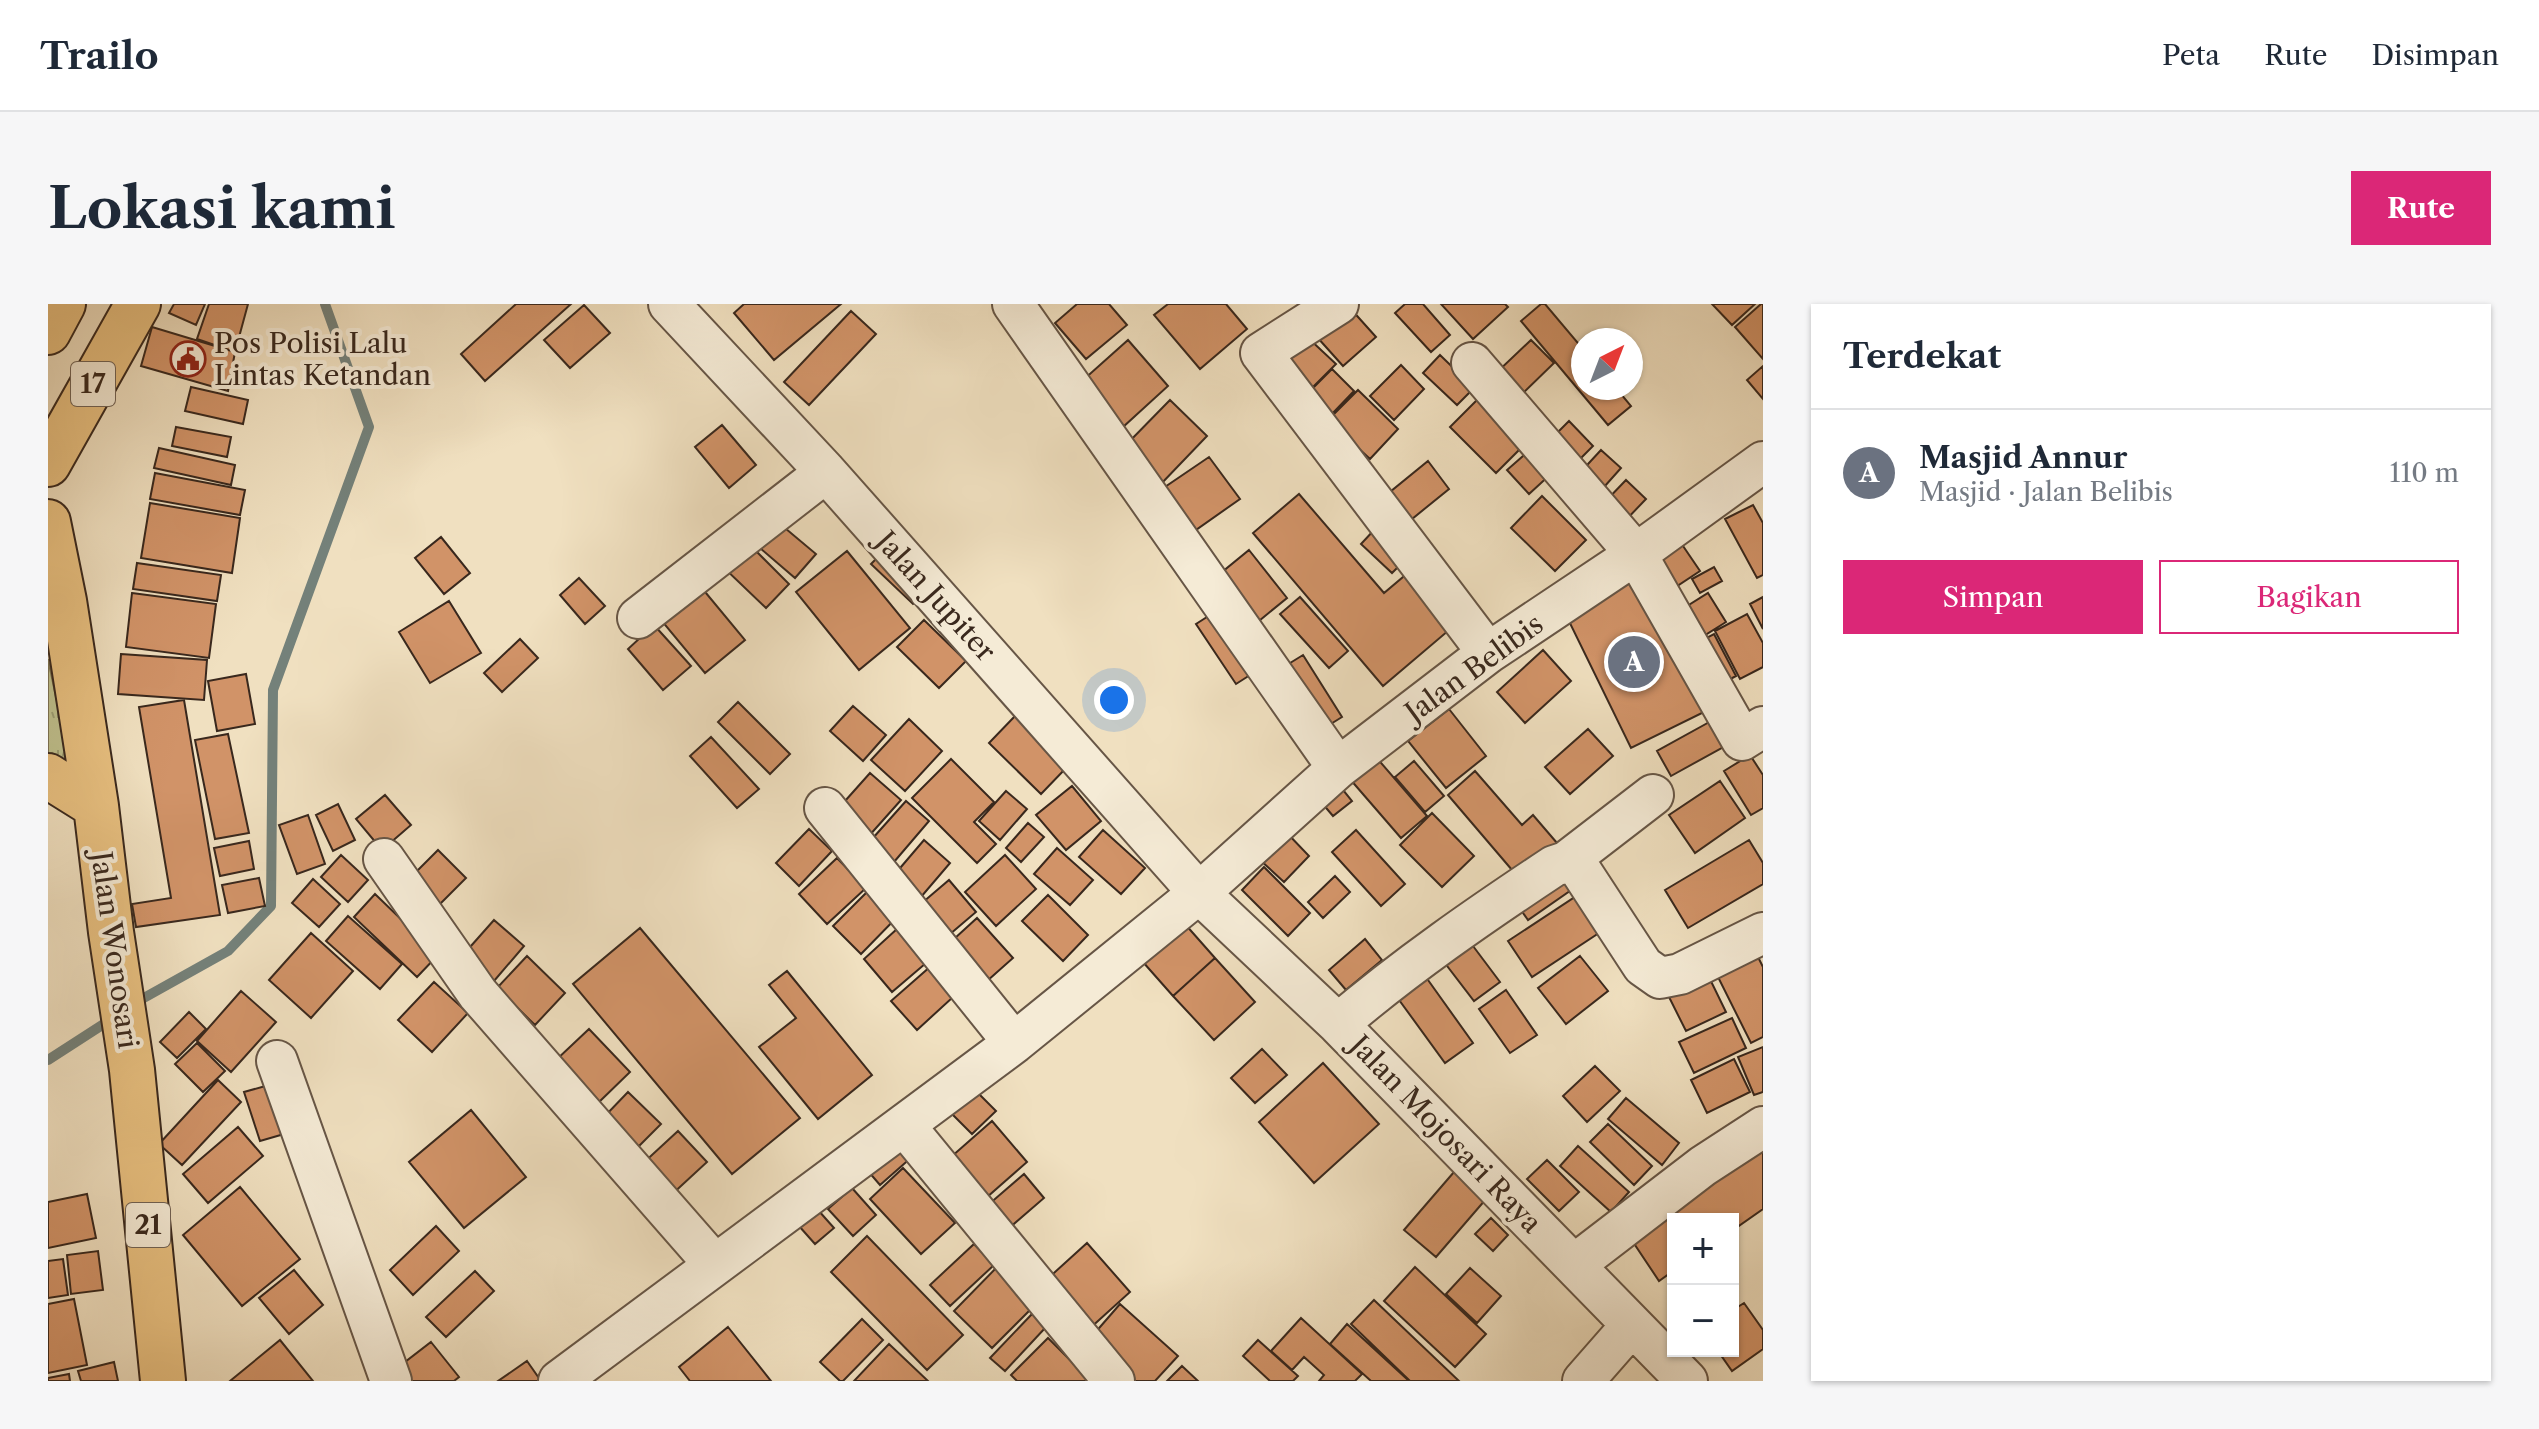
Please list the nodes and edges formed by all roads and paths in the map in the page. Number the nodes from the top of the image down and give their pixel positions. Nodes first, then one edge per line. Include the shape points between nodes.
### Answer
1 (63, 304) edge
2 (138, 304) edge
3 (669, 304) edge
4 (1013, 304) edge
5 (1314, 310) edge
6 (48, 332) edge
7 (1472, 363) dead end
8 (1763, 462) edge
9 (48, 464) edge
10 (826, 472) junction
11 (48, 522) edge
12 (1636, 554) junction
13 (638, 618) dead end
14 (1488, 653) junction
15 (1763, 727) edge
16 (1338, 768) junction
17 (48, 776) edge
18 (1653, 795) dead end
19 (96, 806) junction
20 (825, 808) dead end
21 (384, 859) dead end
22 (1566, 862) junction
23 (1199, 893) junction
24 (1763, 933) edge
25 (1338, 1024) junction
26 (1014, 1043) junction
27 (277, 1061) dead end
28 (904, 1125) junction
29 (1763, 1127) edge
30 (715, 1265) junction
31 (1574, 1265) junction
32 (1632, 1325) junction
33 (163, 1381) edge
34 (391, 1381) edge
35 (559, 1381) edge
36 (1114, 1381) edge
37 (1583, 1381) edge
38 (1687, 1381) edge

1 - 6 highway, 17
2 - 9 highway, 17
3 - 10 street, Jalan Jupiter
4 - 16 street
5 - 14 street via 1261,353
7 - 12 street
8 - 12 street, Jalan Belibis
10 - 13 street
10 - 23 street, Jalan Jupiter
11 - 19 highway, Jalan Wonosari / 21
12 - 14 street, Jalan Belibis
12 - 15 street via 1742,740
14 - 16 street, Jalan Belibis
16 - 23 street, Jalan Belibis
17 - 19 highway
18 - 22 street
19 - 33 highway, Jalan Wonosari / 21 via 132,1070
20 - 26 street
21 - 30 street via 478,994
22 - 24 street via 1579,868 1643,966 1660,978 1680,974
22 - 25 street via 1470,922
23 - 25 street, Jalan Mojosari Raya
23 - 26 street, Jalan Belibis
25 - 31 street, Jalan Mojosari Raya
26 - 28 street, Jalan Belibis
27 - 34 street
28 - 30 street, Jalan Belibis
28 - 36 street
29 - 31 street
30 - 35 street, Jalan Belibis
31 - 32 street, Jalan Mojosari Raya
32 - 37 street
32 - 38 street, Jalan Mojosari Raya

